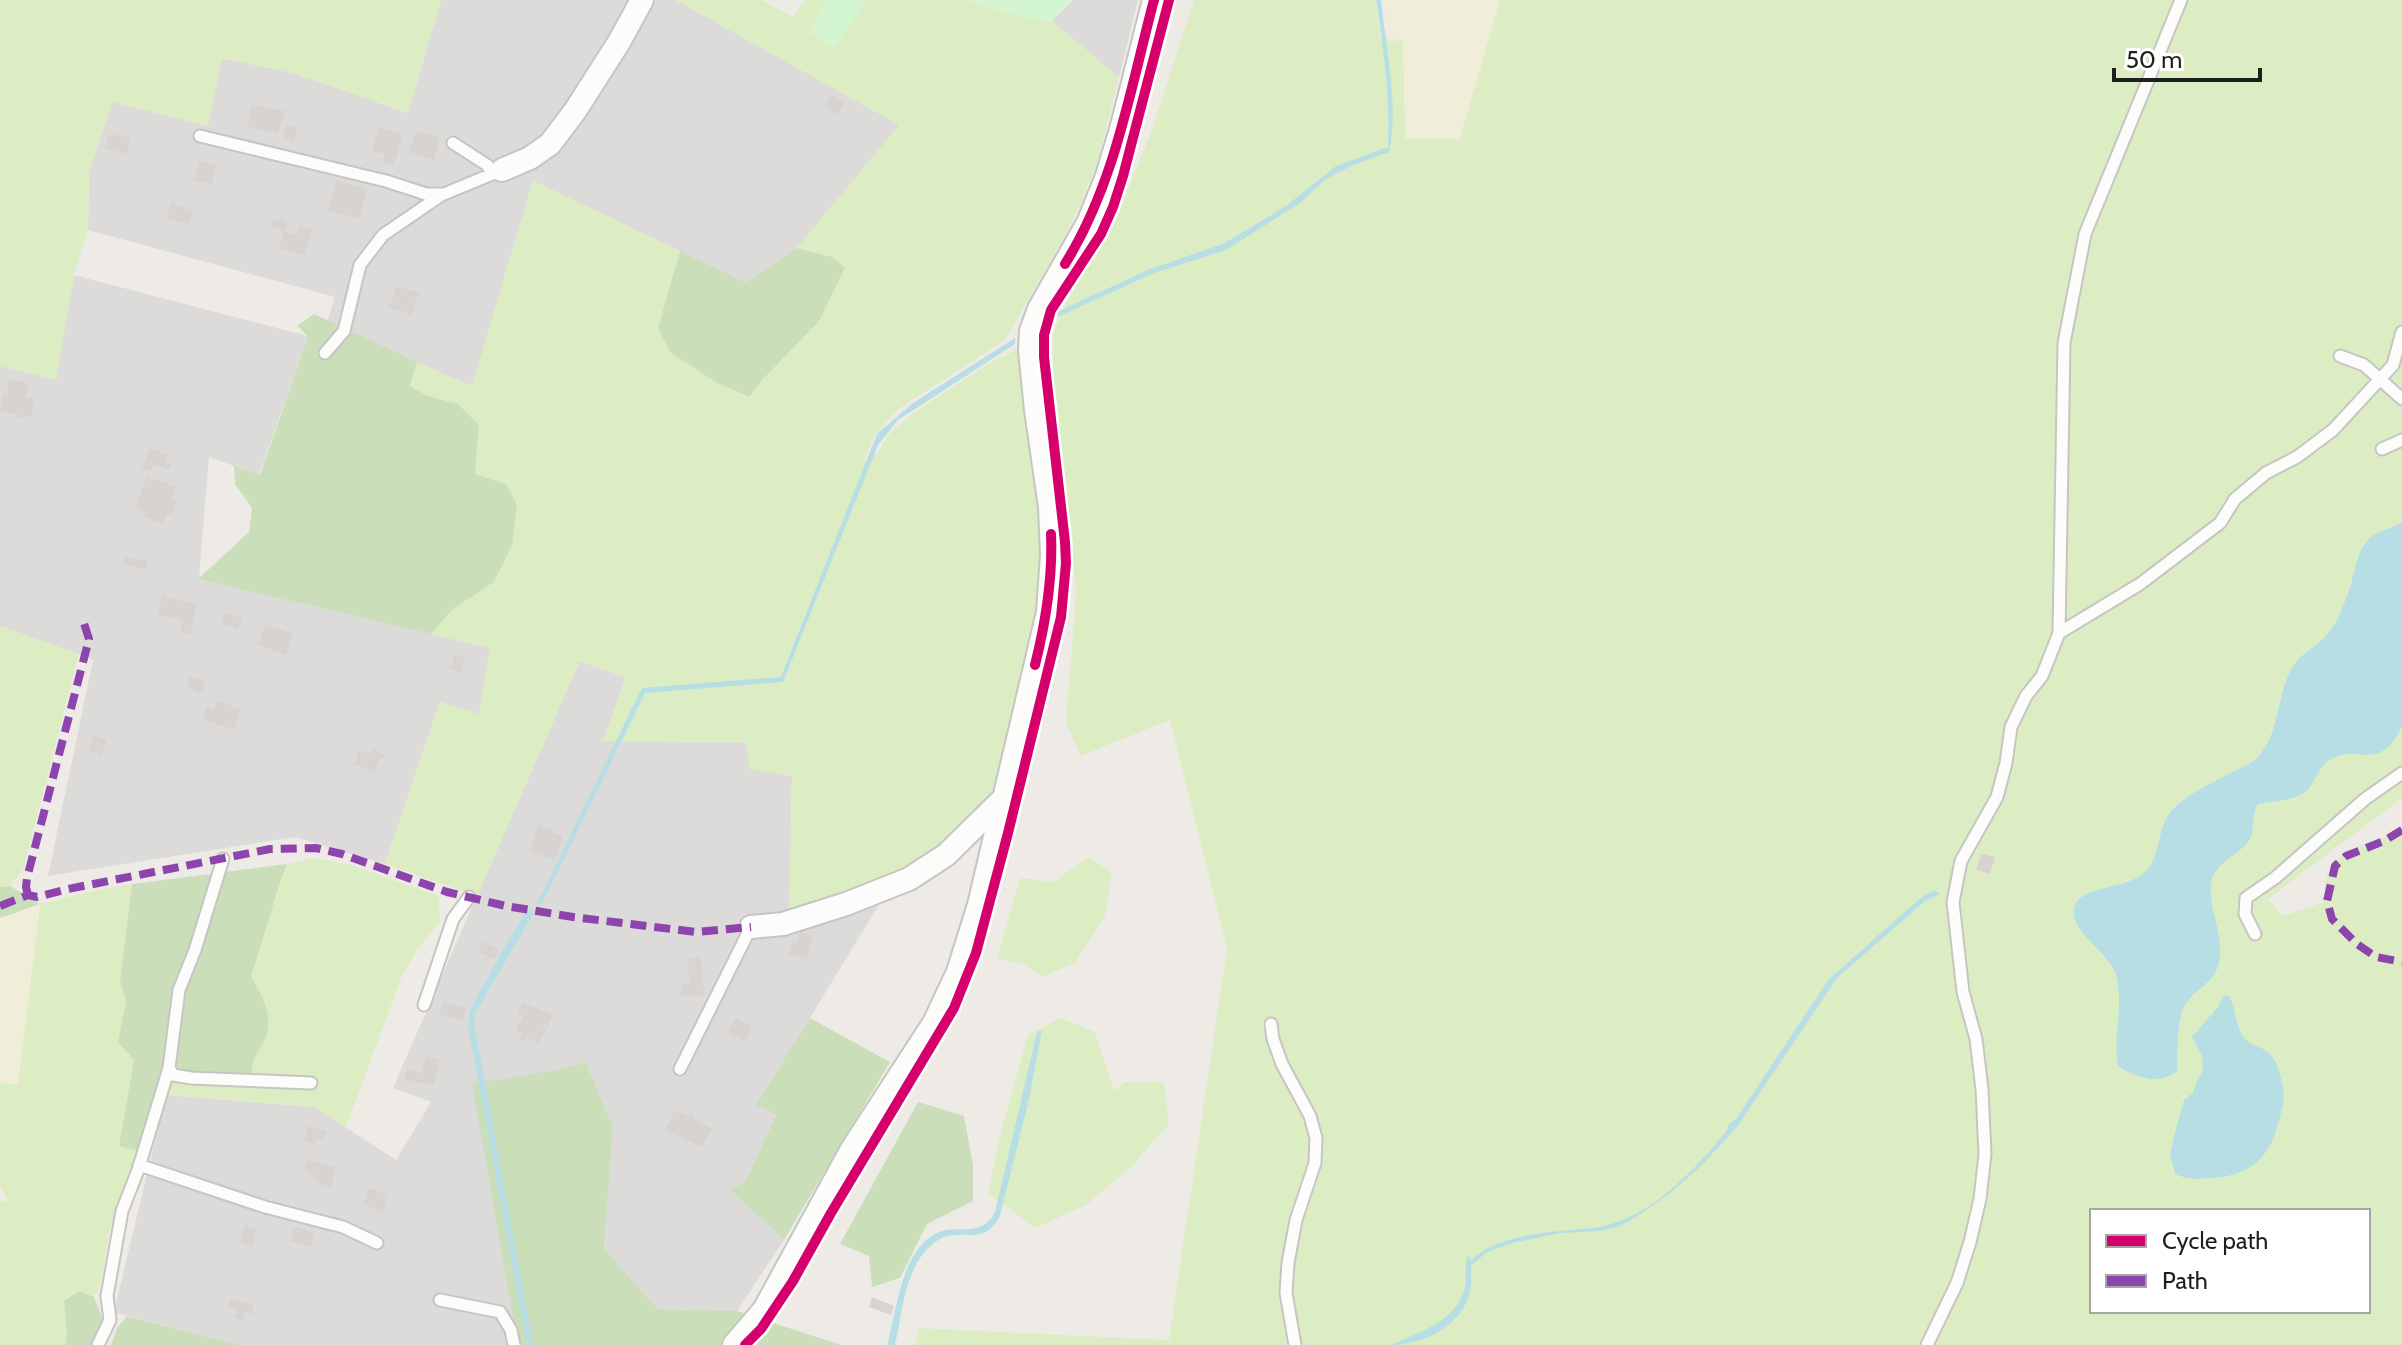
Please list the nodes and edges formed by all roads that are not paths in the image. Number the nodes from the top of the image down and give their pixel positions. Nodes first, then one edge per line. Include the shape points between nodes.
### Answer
1 (642, 0) edge
2 (1154, 0) edge
3 (2181, 0) edge
4 (200, 136) dead end
5 (453, 143) dead end
6 (498, 172) junction
7 (444, 194) junction
8 (2402, 332) edge
9 (325, 353) dead end
10 (2340, 356) dead end
11 (2381, 379) junction
12 (2402, 399) edge
13 (2402, 440) edge
14 (2382, 449) dead end
15 (2059, 633) junction
16 (2402, 773) edge
17 (1004, 798) junction
18 (223, 859) dead end
19 (469, 897) dead end
20 (751, 927) joint
21 (2255, 934) dead end
22 (424, 1005) dead end
23 (1271, 1024) dead end
24 (169, 1068) junction
25 (680, 1069) dead end
26 (311, 1083) dead end
27 (139, 1165) junction
28 (377, 1243) dead end
29 (440, 1300) dead end
30 (98, 1345) edge
31 (514, 1345) edge
32 (734, 1345) edge
33 (1295, 1345) edge
34 (1927, 1345) edge

1 - 6 street via 550,144
2 - 17 street via 1107,176 1031,331 1052,555 1048,612
3 - 15 lane via 2085,234 2066,330
4 - 7 lane via 426,194
5 - 6 lane
6 - 7 lane
7 - 9 lane via 383,235 360,265 344,331
8 - 11 lane via 2393,365
10 - 11 lane
11 - 12 lane
11 - 15 lane via 2333,430 2235,499 2220,523 2140,584
13 - 14 lane
15 - 34 lane via 2042,676 2011,727 1997,797 1961,861 1953,902 1963,992 1976,1039 1985,1154 1970,1242
16 - 21 lane via 2246,898 2245,914
17 - 20 street via 946,855 909,879 783,924
17 - 32 street via 967,945 934,1023 852,1149 764,1310
18 - 24 lane via 179,990
19 - 22 lane via 453,919
20 - 25 lane
23 - 33 lane via 1282,1064 1316,1138 1315,1163 1288,1263 1286,1293
24 - 26 lane via 173,1075 191,1078
24 - 27 lane
27 - 28 lane via 343,1227
27 - 30 lane via 122,1211 107,1296 110,1320
29 - 31 lane via 500,1312

